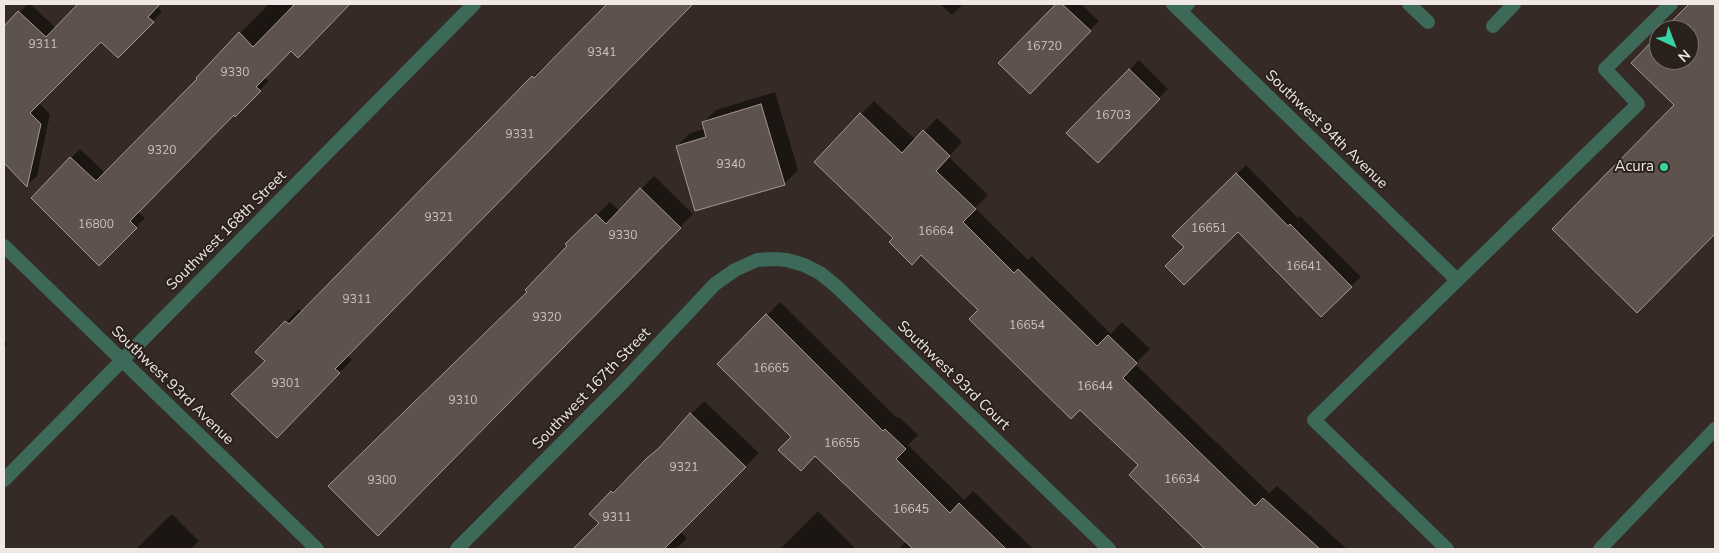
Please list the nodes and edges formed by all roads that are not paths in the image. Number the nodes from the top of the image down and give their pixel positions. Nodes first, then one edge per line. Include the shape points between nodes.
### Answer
1 (474, 4) edge
2 (1409, 4) edge
3 (1514, 4) edge
4 (1671, 4) edge
5 (1180, 6) edge
6 (1428, 22) dead end
7 (1493, 26) dead end
8 (4, 246) edge
9 (757, 260) joint
10 (1457, 280) junction
11 (122, 361) junction
12 (1715, 429) edge
13 (4, 480) edge
14 (310, 547) edge
15 (457, 549) edge
16 (1109, 549) edge
17 (1447, 549) edge
18 (1600, 549) edge

1 - 11 street, Southwest 168th Street
2 - 6 street
3 - 7 street
4 - 10 street via 1605,68 1638,104
5 - 10 street, Southwest 94th Avenue
8 - 11 street, Southwest 93rd Avenue
9 - 15 street, Southwest 167th Street via 734,270 715,284
9 - 16 street, Southwest 93rd Court via 787,260 804,264 836,286
10 - 17 street via 1314,420
11 - 13 street, Southwest 168th Street
11 - 14 street, Southwest 93rd Avenue
12 - 18 street

